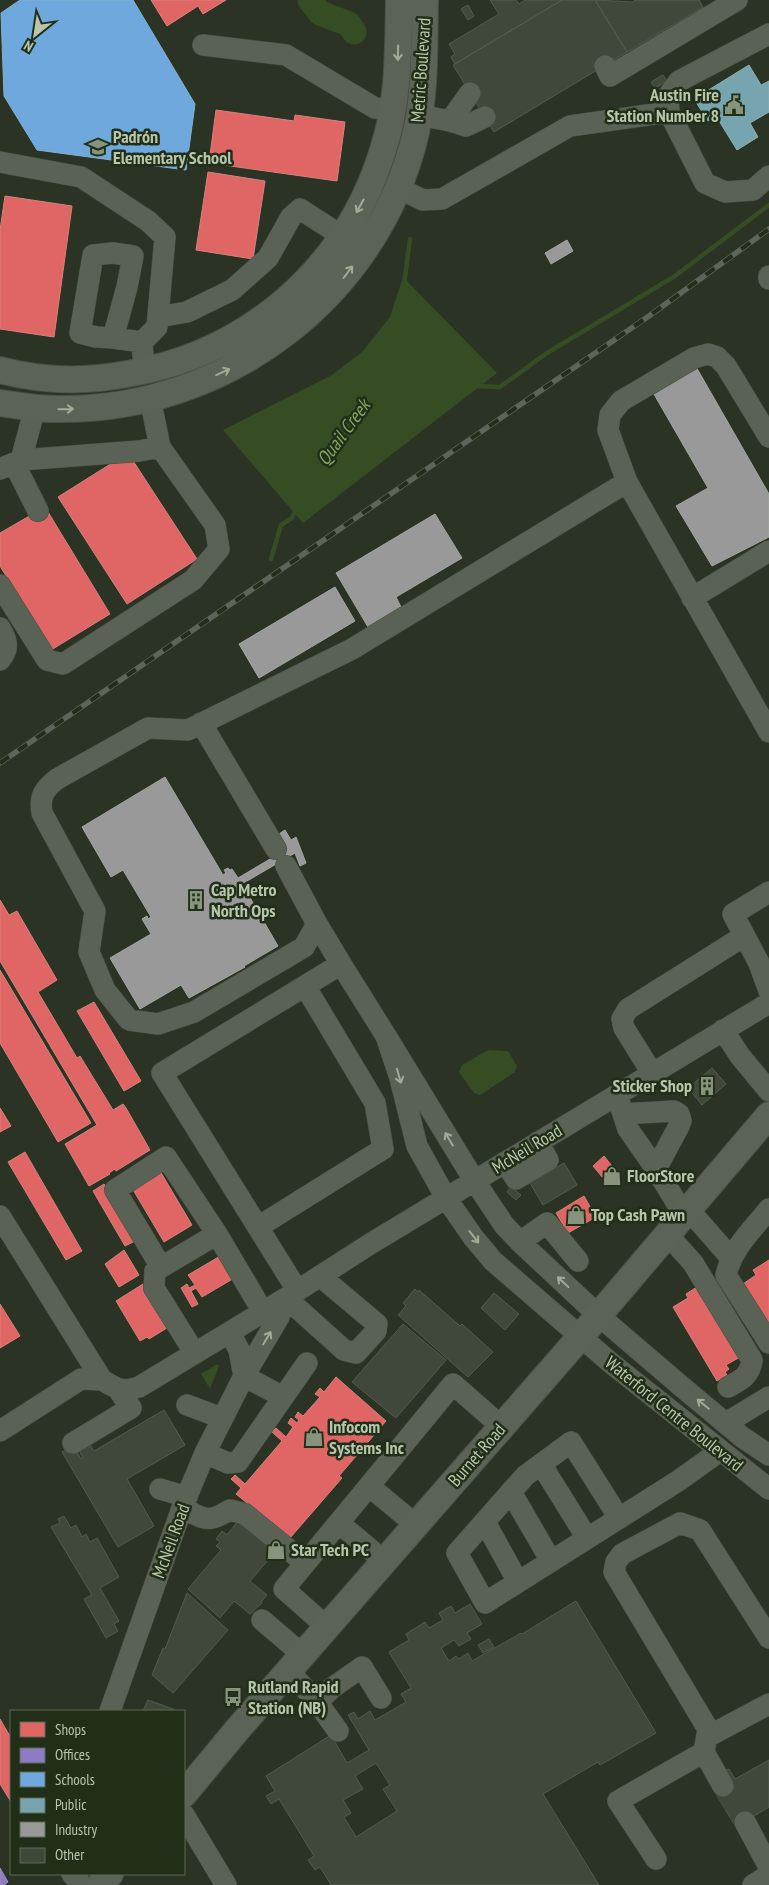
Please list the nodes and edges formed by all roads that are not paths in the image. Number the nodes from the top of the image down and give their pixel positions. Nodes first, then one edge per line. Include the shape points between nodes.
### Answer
1 (399, 0) edge
2 (425, 0) edge
3 (737, 0) edge
4 (768, 38) edge
5 (203, 45) dead end
6 (605, 66) dead end
7 (470, 93) dead end
8 (393, 110) junction
9 (669, 112) junction
10 (419, 115) junction
11 (485, 117) dead end
12 (450, 121) junction
13 (0, 162) edge
14 (769, 176) edge
15 (373, 178) junction
16 (398, 188) junction
17 (342, 236) junction
18 (158, 317) junction
19 (113, 338) dead end
20 (142, 342) junction
21 (0, 370) edge
22 (145, 371) junction
23 (150, 398) junction
24 (0, 403) edge
25 (35, 408) junction
26 (769, 436) edge
27 (160, 447) junction
28 (21, 460) junction
29 (0, 469) edge
30 (627, 482) junction
31 (38, 511) dead end
32 (769, 551) edge
33 (0, 585) edge
34 (692, 598) junction
35 (0, 628) edge
36 (0, 660) edge
37 (201, 723) junction
38 (769, 732) edge
39 (769, 892) edge
40 (317, 924) junction
41 (744, 936) junction
42 (341, 964) junction
43 (305, 986) junction
44 (769, 991) edge
45 (769, 1003) edge
46 (723, 1030) junction
47 (386, 1036) junction
48 (652, 1073) junction
49 (769, 1091) edge
50 (620, 1104) junction
51 (769, 1115) edge
52 (656, 1169) junction
53 (474, 1180) junction
54 (446, 1198) junction
55 (769, 1209) edge
56 (687, 1212) junction
57 (0, 1216) edge
58 (258, 1227) junction
59 (216, 1234) junction
60 (667, 1234) junction
61 (520, 1242) junction
62 (731, 1258) junction
63 (578, 1261) dead end
64 (161, 1267) junction
65 (320, 1276) junction
66 (292, 1294) junction
67 (262, 1312) junction
68 (598, 1316) junction
69 (230, 1332) junction
70 (581, 1336) junction
71 (769, 1343) edge
72 (194, 1352) junction
73 (307, 1363) dead end
74 (244, 1376) junction
75 (110, 1384) junction
76 (728, 1387) dead end
77 (283, 1397) junction
78 (769, 1397) edge
79 (138, 1398) junction
80 (187, 1405) dead end
81 (222, 1418) junction
82 (726, 1424) junction
83 (502, 1427) junction
84 (0, 1431) edge
85 (73, 1443) dead end
86 (720, 1451) junction
87 (205, 1453) junction
88 (769, 1455) edge
89 (541, 1464) junction
90 (369, 1486) junction
91 (160, 1489) dead end
92 (769, 1489) edge
93 (511, 1492) junction
94 (184, 1503) junction
95 (618, 1518) junction
96 (485, 1522) junction
97 (339, 1523) junction
98 (416, 1525) junction
99 (587, 1538) junction
100 (384, 1561) junction
101 (552, 1561) junction
102 (305, 1564) junction
103 (518, 1582) junction
104 (262, 1620) dead end
105 (327, 1627) junction
106 (769, 1638) edge
107 (296, 1663) junction
108 (381, 1698) dead end
109 (318, 1702) junction
110 (769, 1704) edge
111 (110, 1710) edge
112 (338, 1731) dead end
113 (706, 1744) junction
114 (723, 1786) tunnel mouth
115 (185, 1793) edge
116 (185, 1817) edge
117 (745, 1822) tunnel mouth
118 (656, 1859) dead end
119 (769, 1867) edge
120 (73, 1875) edge
121 (109, 1875) edge
122 (769, 1875) edge
123 (82, 1885) edge
124 (100, 1885) edge
125 (226, 1885) edge
126 (753, 1885) edge

1 -> 8 main road, Metric Boulevard via 398,71
2 - 10 main road, Metric Boulevard via 424,76
3 - 6 street via 610,76
4 - 9 street via 679,81 668,96
5 - 8 street via 286,55 375,108
7 - 12 street
8 - 10 main road
8 - 15 main road, Metric Boulevard via 384,150
9 - 14 street via 705,183 725,192 753,190
9 - 16 street via 570,126 442,199 423,200
10 - 12 street
10 - 16 main road, Metric Boulevard
11 - 12 street via 466,126
13 - 18 street via 81,177 148,221 165,237
15 - 16 main road
15 -> 17 main road, Metric Boulevard
23 -> 16 main road, Metric Boulevard via 236,366 315,310 366,248
17 - 18 street via 300,209 291,217 268,258 232,290 188,312
17 - 22 main road, Metric Boulevard via 297,291 251,327 195,356
18 - 20 street via 157,327
19 - 20 street
20 - 22 street
21 - 22 main road, Metric Boulevard via 57,379 111,377
22 - 23 main road
25 -> 23 main road, Metric Boulevard via 86,409
23 - 27 street
24 - 25 main road, Metric Boulevard
25 - 28 street
26 - 30 street via 726,366 708,354 694,358 621,402 610,415 608,430
27 - 28 street
27 - 33 street via 215,525 219,549 193,580 63,664 47,660
28 - 29 street
28 - 31 street via 18,471
30 - 34 street
30 - 37 street via 352,649
32 - 34 street
34 - 38 street
35 - 36 street via 6,639 6,653
37 - 40 street
37 - 40 street via 188,730 148,728 57,779 42,793 42,813 95,911 89,952 105,990 129,1020 158,1024 194,1012 304,947
39 - 41 street via 733,914
40 - 42 street
41 - 44 street
41 - 48 street via 628,1009 622,1019 624,1028
42 - 43 street
42 - 47 street
43 - 58 street via 375,1102 383,1149
43 - 58 street via 162,1073
45 - 46 street, McNeil Road
46 - 48 street, McNeil Road
46 - 49 street
53 -> 47 street, Waterford Centre Boulevard
47 -> 54 street, Waterford Centre Boulevard via 417,1146
48 - 50 street, McNeil Road
50 - 52 street via 628,1129
50 - 52 street via 679,1114 679,1126
50 - 53 street, McNeil Road via 538,1142
51 - 56 main road, Burnet Road
52 - 56 street
53 - 54 street, McNeil Road
53 - 61 street, Waterford Centre Boulevard
54 - 65 street, McNeil Road
54 -> 70 street, Waterford Centre Boulevard via 493,1261
55 - 62 street
56 - 60 main road, Burnet Road
56 - 62 street
57 - 75 street
58 - 66 street
59 - 64 street
59 - 64 street via 166,1158 115,1190
59 - 67 street
60 - 68 main road, Burnet Road
60 - 76 street via 693,1263 752,1360 744,1379
61 - 63 street via 547,1224
68 -> 61 street, Waterford Centre Boulevard
62 - 71 street via 726,1275
64 - 72 street via 155,1271 154,1288
65 - 66 street, McNeil Road
65 - 66 street via 376,1324 376,1331 356,1353 344,1350
66 - 67 street, McNeil Road
74 -> 66 street, McNeil Road
67 - 69 street, McNeil Road
68 - 70 main road, Burnet Road
82 -> 68 street, Waterford Centre Boulevard
69 - 72 street, McNeil Road
69 - 74 street via 239,1350
70 - 83 main road, Burnet Road
70 - 86 street, Waterford Centre Boulevard
72 - 79 street, McNeil Road
73 - 77 street
74 - 77 street
74 - 81 street, McNeil Road
75 - 79 street via 128,1390
75 - 84 street via 81,1379
77 - 87 street via 238,1462 228,1463
78 - 82 street
79 - 85 street, McNeil Road
80 - 81 street
81 - 87 street, McNeil Road
82 - 88 street, Waterford Centre Boulevard
83 - 90 street via 453,1384
83 - 98 main road, Burnet Road
86 - 92 street, Waterford Centre Boulevard
86 - 95 street
87 - 94 street, McNeil Road
89 - 93 street
89 - 95 street via 571,1442
89 - 99 street
90 - 97 street
90 - 98 street
91 - 94 street
93 - 96 street
93 - 101 street
94 - 102 street via 207,1519 214,1519 230,1510 245,1514
94 - 111 street, McNeil Road
95 - 99 street
96 - 103 street
96 - 103 street via 458,1553 485,1603
97 - 100 street
97 - 102 street
98 - 100 main road, Burnet Road
99 - 101 street
100 - 105 main road, Burnet Road
101 - 103 street
102 - 105 street via 284,1589
104 - 107 street
105 - 107 main road, Burnet Road
106 - 113 street via 700,1530 680,1523 622,1554 616,1562 614,1572 708,1730
107 - 109 street
107 - 115 main road, Burnet Road
108 - 109 street via 362,1667
109 - 112 street
110 - 113 street
113 - 114 street
113 - 118 street via 618,1801
116 - 125 street
117 - 119 street
120 - 123 street
121 - 124 main road
122 - 126 street

